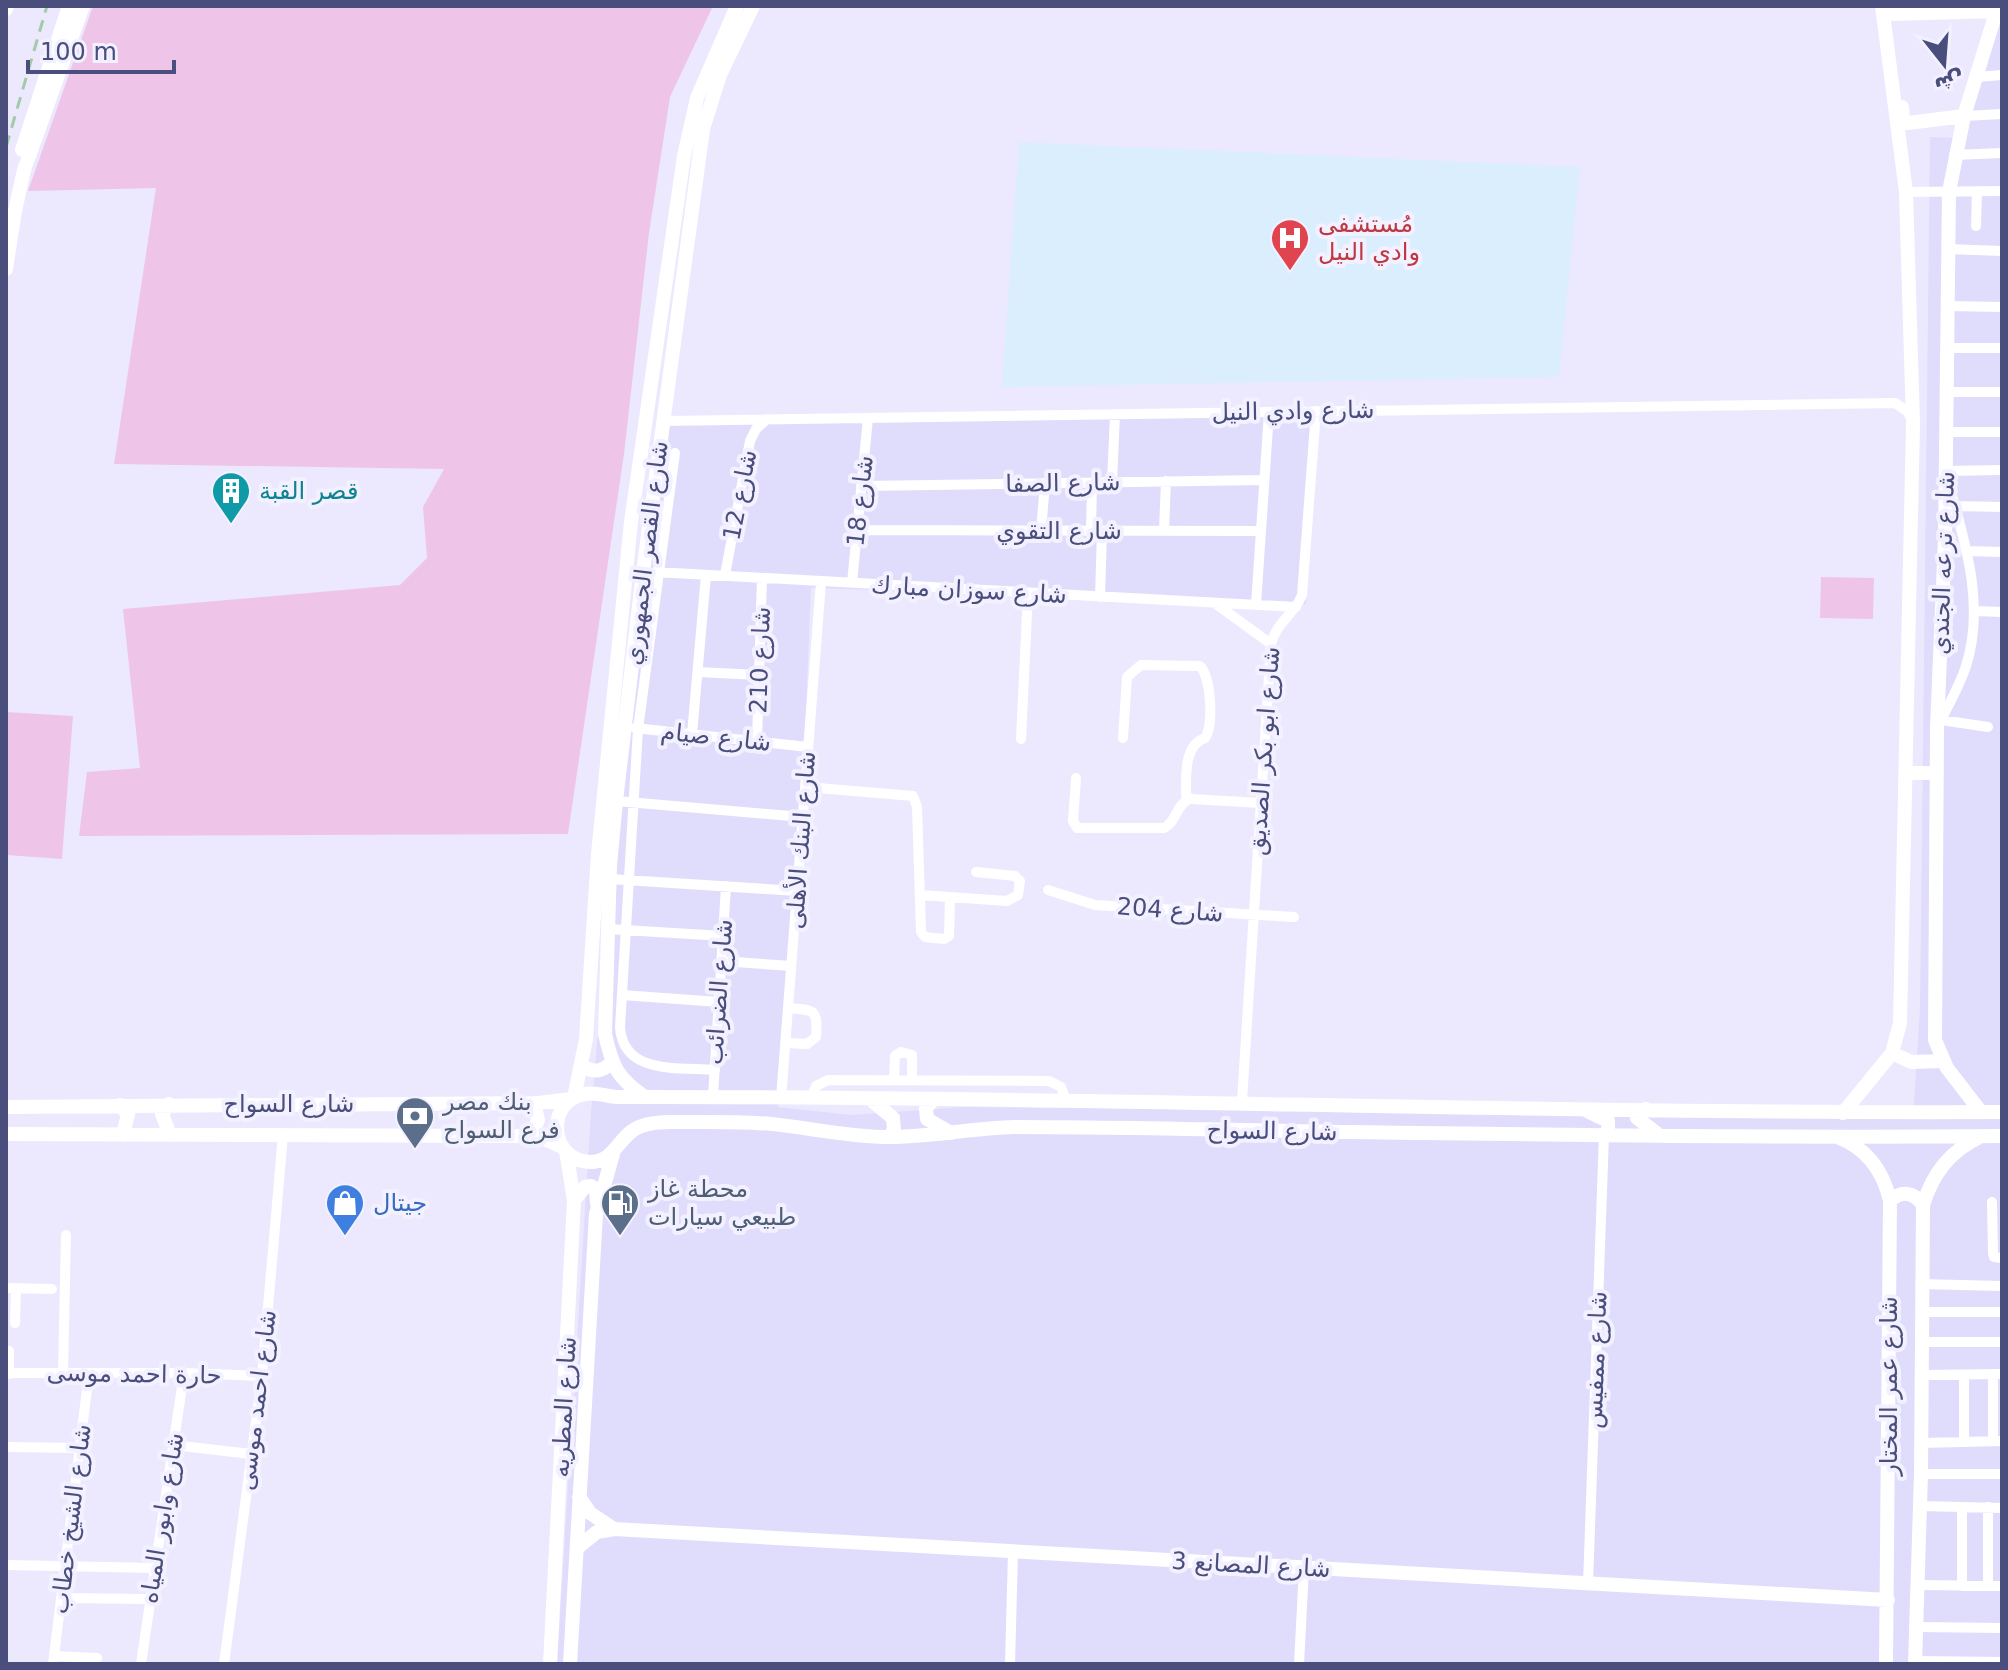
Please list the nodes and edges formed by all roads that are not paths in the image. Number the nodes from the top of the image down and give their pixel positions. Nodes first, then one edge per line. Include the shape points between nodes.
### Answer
1 (69, 6) edge
2 (83, 6) edge
3 (737, 6) edge
4 (753, 6) edge
5 (1998, 8) edge
6 (1887, 10) edge
7 (1996, 37) edge
8 (2002, 75) edge
9 (1977, 77) junction
10 (2002, 114) edge
11 (1964, 116) junction
12 (1901, 124) junction
13 (2002, 153) edge
14 (1954, 155) junction
15 (2002, 191) edge
16 (1906, 192) junction
17 (1949, 192) junction
18 (1977, 192) junction
19 (6, 205) edge
20 (1976, 226) dead end
21 (1947, 249) junction
22 (2002, 251) edge
23 (6, 269) edge
24 (1947, 306) junction
25 (2002, 307) edge
26 (1947, 348) junction
27 (2002, 348) edge
28 (1945, 392) junction
29 (2002, 392) edge
30 (1316, 411) junction
31 (1269, 412) junction
32 (1115, 414) junction
33 (868, 418) junction
34 (766, 420) junction
35 (663, 421) junction
36 (1913, 423) junction
37 (1946, 432) junction
38 (2002, 432) edge
39 (675, 453) dead end
40 (2002, 470) edge
41 (1946, 472) junction
42 (1264, 480) junction
43 (1166, 481) junction
44 (1112, 482) junction
45 (1045, 483) junction
46 (1092, 483) junction
47 (861, 486) junction
48 (1955, 506) junction
49 (2002, 507) edge
50 (857, 530) junction
51 (1164, 530) junction
52 (1041, 531) junction
53 (1097, 531) junction
54 (1260, 531) junction
55 (1967, 551) junction
56 (2002, 552) edge
57 (643, 572) junction
58 (659, 573) junction
59 (706, 575) junction
60 (725, 575) junction
61 (762, 578) junction
62 (821, 582) junction
63 (852, 583) junction
64 (1028, 593) junction
65 (1100, 597) junction
66 (1214, 603) junction
67 (1256, 605) junction
68 (1296, 607) junction
69 (1975, 611) junction
70 (2002, 612) edge
71 (1271, 644) junction
72 (698, 672) junction
73 (759, 675) junction
74 (1939, 724) junction
75 (1988, 727) dead end
76 (632, 728) junction
77 (692, 734) junction
78 (1123, 738) dead end
79 (1021, 739) dead end
80 (757, 741) junction
81 (808, 747) junction
82 (1905, 773) junction
83 (1937, 773) junction
84 (1076, 778) dead end
85 (806, 787) junction
86 (1189, 799) junction
87 (616, 801) junction
88 (633, 803) junction
89 (1260, 803) junction
90 (802, 817) junction
91 (976, 872) dead end
92 (610, 879) junction
93 (629, 880) junction
94 (726, 886) junction
95 (1048, 890) dead end
96 (797, 891) junction
97 (920, 895) junction
98 (950, 897) junction
99 (1253, 915) junction
100 (1294, 917) dead end
101 (608, 929) junction
102 (626, 931) junction
103 (723, 936) junction
104 (721, 961) junction
105 (791, 966) junction
106 (622, 995) junction
107 (719, 1002) junction
108 (788, 1008) junction
109 (786, 1043) junction
110 (1892, 1053) junction
111 (1943, 1061) junction
112 (611, 1063) junction
113 (582, 1066) junction
114 (715, 1070) junction
115 (894, 1080) junction
116 (912, 1080) junction
117 (645, 1097) junction
118 (713, 1097) junction
119 (573, 1098) junction
120 (781, 1098) junction
121 (811, 1098) junction
122 (870, 1099) junction
123 (934, 1099) junction
124 (1066, 1100) junction
125 (1242, 1101) junction
126 (534, 1103) junction
127 (169, 1104) junction
128 (120, 1105) junction
129 (6, 1107) edge
130 (1579, 1108) junction
131 (1646, 1109) junction
132 (1981, 1112) junction
133 (2002, 1112) edge
134 (1843, 1113) junction
135 (951, 1133) junction
136 (6, 1134) edge
137 (123, 1135) junction
138 (170, 1135) junction
139 (283, 1135) junction
140 (1604, 1135) junction
141 (1659, 1135) junction
142 (1833, 1135) junction
143 (531, 1136) junction
144 (1981, 1136) junction
145 (2002, 1136) edge
146 (889, 1137) junction
147 (564, 1149) junction
148 (613, 1154) junction
149 (574, 1200) junction
150 (1890, 1201) junction
151 (1992, 1202) dead end
152 (1923, 1205) junction
153 (597, 1207) junction
154 (66, 1235) dead end
155 (2002, 1258) edge
156 (1921, 1284) junction
157 (2002, 1286) edge
158 (11, 1288) edge
159 (52, 1289) dead end
160 (1922, 1312) junction
161 (2002, 1312) edge
162 (15, 1323) dead end
163 (1922, 1342) junction
164 (2002, 1342) edge
165 (9, 1351) dead end
166 (63, 1373) junction
167 (89, 1373) junction
168 (184, 1373) junction
169 (7, 1374) edge
170 (1997, 1374) edge
171 (1922, 1375) junction
172 (1964, 1375) junction
173 (262, 1376) junction
174 (1998, 1441) edge
175 (1964, 1442) junction
176 (1921, 1443) junction
177 (173, 1445) junction
178 (6, 1447) edge
179 (80, 1448) junction
180 (251, 1454) junction
181 (1921, 1474) junction
182 (2002, 1474) edge
183 (579, 1497) junction
184 (1920, 1506) junction
185 (1962, 1507) junction
186 (1988, 1507) junction
187 (2002, 1508) edge
188 (614, 1529) junction
189 (577, 1548) junction
190 (1013, 1552) junction
191 (6, 1565) edge
192 (65, 1567) junction
193 (155, 1568) junction
194 (1304, 1568) junction
195 (1588, 1584) junction
196 (1919, 1585) junction
197 (1962, 1586) junction
198 (1988, 1586) junction
199 (2002, 1586) edge
200 (61, 1598) junction
201 (150, 1599) junction
202 (1888, 1600) junction
203 (1917, 1627) junction
204 (2002, 1628) edge
205 (97, 1658) dead end
206 (54, 1660) edge
207 (1916, 1662) edge
208 (2002, 1662) edge
209 (1988, 1663) edge
210 (141, 1664) edge
211 (224, 1664) edge
212 (550, 1664) edge
213 (570, 1664) edge
214 (1010, 1664) edge
215 (1299, 1664) edge
216 (1886, 1664) edge

1 - 19 main road
2 - 23 main road via 24,170
3 - 113 main road, شارع القصر الجمهوري via 697,98 684,156 631,522
4 - 35 main road, شارع القصر الجمهوري via 720,75 703,129
5 - 6 main road
5 - 7 main road, شارع ترعه الجندي
6 - 12 main road, شارع ترعه الجندي
7 - 9 main road, شارع ترعه الجندي
8 - 9 street
9 - 11 main road, شارع ترعه الجندي
10 - 11 street
11 - 12 main road
11 - 14 main road, شارع ترعه الجندي
12 - 16 main road, شارع ترعه الجندي
13 - 14 street
14 - 17 main road, شارع ترعه الجندي
15 - 18 street
16 - 17 street
16 - 36 main road, شارع ترعه الجندي
17 - 18 street
17 - 21 main road, شارع ترعه الجندي
18 - 20 street
21 - 22 street
21 - 24 main road, شارع ترعه الجندي
24 - 25 street
24 - 26 main road, شارع ترعه الجندي
26 - 27 street
26 - 28 main road, شارع ترعه الجندي
28 - 29 street
28 - 37 main road, شارع ترعه الجندي
30 - 31 street, شارع وادي النيل
30 - 36 street, شارع وادي النيل via 1895,403
30 - 68 street, شارع ابو بكر الصديق via 1302,595
31 - 32 street, شارع وادي النيل
31 - 42 street
32 - 33 street, شارع وادي النيل
32 - 44 street
33 - 34 street, شارع وادي النيل
33 - 47 street, شارع 18
34 - 35 street, شارع وادي النيل
34 - 60 street, شارع 12 via 750,441
35 - 57 main road, شارع القصر الجمهوري
36 - 82 main road, شارع ترعه الجندي
37 - 38 street
37 - 41 main road, شارع ترعه الجندي
39 - 58 street
40 - 41 street
41 - 48 street
41 - 74 main road, شارع ترعه الجندي
42 - 43 street, شارع الصفا
42 - 54 street
43 - 44 street, شارع الصفا
43 - 51 street
44 - 46 street, شارع الصفا
45 - 46 street, شارع الصفا
45 - 47 street, شارع الصفا
45 - 52 street
46 - 53 street
47 - 50 street, شارع 18
48 - 49 street
48 - 55 street
50 - 52 street, شارع التقوي
50 - 63 street, شارع 18
51 - 53 street, شارع التقوي
51 - 54 street, شارع التقوي
52 - 53 street, شارع التقوي
53 - 65 street
54 - 67 street
55 - 56 street
55 - 69 street
57 - 58 street, شارع سوزان مبارك
57 - 76 main road, شارع القصر الجمهوري
58 - 59 street, شارع سوزان مبارك
58 - 76 street
59 - 60 street, شارع سوزان مبارك
59 - 72 street
60 - 61 street, شارع سوزان مبارك
61 - 62 street, شارع سوزان مبارك
61 - 73 street, شارع 210
62 - 63 street, شارع سوزان مبارك
62 - 81 street, شارع البنك الأهلى
63 - 64 street, شارع سوزان مبارك
64 - 65 street, شارع سوزان مبارك
64 - 79 street
65 - 66 street, شارع سوزان مبارك
66 - 67 street, شارع سوزان مبارك
66 - 71 street
67 - 68 street, شارع سوزان مبارك
68 - 71 street, شارع ابو بكر الصديق via 1278,625
69 - 70 street
69 - 74 street via 1966,668
71 - 89 street, شارع ابو بكر الصديق
72 - 73 street
72 - 77 street
73 - 80 street, شارع 210
74 - 75 street
74 - 83 main road, شارع ترعه الجندي
76 - 77 street, شارع صيام
76 - 87 main road, شارع القصر الجمهوري
76 - 88 street
77 - 80 street, شارع صيام
78 - 86 street via 1130,671 1141,665 1204,669 1210,728 1190,749 1185,792
80 - 81 street, شارع صيام
81 - 85 street, شارع البنك الأهلى
82 - 83 main road
82 - 110 main road, شارع ترعه الجندي via 1900,1023
83 - 111 main road, شارع ترعه الجندي via 1934,1029
84 - 86 street via 1077,828 1164,828
85 - 90 street, شارع البنك الأهلى
85 - 97 street via 909,794 915,799
86 - 89 street
87 - 88 street
87 - 92 main road, شارع القصر الجمهوري
88 - 90 street
88 - 93 street
89 - 99 street, شارع ابو بكر الصديق
90 - 96 street, شارع البنك الأهلى
91 - 98 street via 1015,876 1020,881 1018,895 1007,901
92 - 93 street
92 - 101 main road, شارع القصر الجمهوري
93 - 94 street
93 - 102 street
94 - 96 street
94 - 103 street, شارع الضرائب
95 - 99 street, شارع 204 via 1095,905
96 - 105 street, شارع البنك الأهلى
97 - 98 street
97 - 98 street via 921,932 928,938 949,936
99 - 100 street, شارع 204
99 - 125 street, شارع ابو بكر الصديق
101 - 102 street
101 - 112 main road, شارع القصر الجمهوري via 605,1034
102 - 103 street
102 - 106 street
103 - 104 street, شارع الضرائب
104 - 105 street
104 - 107 street, شارع الضرائب
105 - 108 street, شارع البنك الأهلى
106 - 107 street
106 - 114 street via 621,1043 630,1056 643,1063
107 - 114 street, شارع الضرائب
108 - 109 street, شارع البنك الأهلى
108 - 109 street via 811,1010 817,1018 816,1037 810,1043
109 - 120 street, شارع البنك الأهلى
110 - 111 main road via 1922,1063
110 - 134 main road, شارع ترعه الجندي
111 - 132 main road, شارع ترعه الجندي
112 - 113 main road via 600,1070
112 - 117 main road
113 - 119 main road, شارع القصر الجمهوري
114 - 118 street, شارع الضرائب
115 - 116 street
115 - 116 street via 895,1056 901,1052 912,1055
115 - 121 street via 828,1080 816,1086
116 - 124 street via 1049,1081 1061,1087
117 - 118 main road, شارع السواح
117 - 119 main road, شارع السواح
118 - 120 main road, شارع السواح
119 - 126 main road, شارع السواح
119 - 147 main road via 557,1121
120 - 121 main road, شارع السواح
121 - 122 main road, شارع السواح
122 - 123 main road, شارع السواح
122 - 146 main road via 893,1118
123 - 124 main road, شارع السواح
123 - 135 main road via 926,1108 927,1119
124 - 125 main road, شارع السواح
125 - 130 main road, شارع السواح
126 - 127 main road, شارع السواح
126 - 143 main road via 538,1120
127 - 128 main road, شارع السواح
127 - 138 main road via 162,1114
128 - 129 main road, شارع السواح
128 - 137 main road via 128,1114
130 - 131 main road, شارع السواح
130 - 140 main road via 1606,1119
131 - 134 main road, شارع السواح
131 - 141 main road via 1637,1113 1638,1121
132 - 133 main road, شارع السواح
132 - 134 main road, شارع السواح
135 - 140 main road, شارع السواح via 1012,1127
135 - 146 main road, شارع السواح
136 - 137 main road, شارع السواح
137 - 138 main road, شارع السواح
138 - 139 main road, شارع السواح
139 - 143 main road, شارع السواح
139 - 173 street, شارع احمد موسى
140 - 141 main road, شارع السواح
140 - 195 street, شارع ممفيس
141 - 142 main road, شارع السواح
142 - 144 main road, شارع السواح
142 - 150 main road, شارع عمر المختار via 1872,1159
143 - 147 main road, شارع السواح
144 - 145 main road, شارع السواح
144 - 152 main road, شارع عمر المختار via 1943,1163
146 - 148 main road, شارع السواح via 774,1124 666,1122 631,1132
147 - 148 main road, شارع السواح via 589,1162
147 - 149 main road, شارع المطريه
148 - 153 main road, شارع المطريه
149 - 153 main road via 591,1186
149 - 212 main road, شارع المطريه
150 - 152 main road via 1909,1193
150 - 202 main road, شارع عمر المختار
151 - 155 street via 1993,1253
152 - 156 main road, شارع عمر المختار
153 - 183 main road, شارع المطريه
154 - 166 street
156 - 157 street
156 - 160 main road, شارع عمر المختار
158 - 159 street
158 - 162 street
160 - 161 street
160 - 163 main road, شارع عمر المختار
163 - 164 street
163 - 171 main road, شارع عمر المختار
165 - 169 street
166 - 167 street, حارة احمد موسى
166 - 169 street, حارة احمد موسى
167 - 168 street, حارة احمد موسى
167 - 179 street, شارع الشيخ خطاب
168 - 173 street, حارة احمد موسى
168 - 177 street, شارع وابور المياه
170 - 172 street
170 - 174 street
171 - 172 street
171 - 176 main road, شارع عمر المختار
172 - 175 street
173 - 180 street, شارع احمد موسى
174 - 175 street
175 - 176 street
176 - 181 main road, شارع عمر المختار
177 - 180 street
177 - 193 street, شارع وابور المياه
178 - 179 street
179 - 192 street, شارع الشيخ خطاب
180 - 211 street, شارع احمد موسى
181 - 182 street
181 - 184 main road, شارع عمر المختار
183 - 188 main road via 597,1520
183 - 189 main road, شارع المطريه
184 - 185 street
184 - 196 main road, شارع عمر المختار
185 - 186 street
185 - 197 street
186 - 187 street
186 - 198 street
188 - 189 main road, شارع المصانع 3 via 597,1532
188 - 190 main road, شارع المصانع 3
189 - 213 main road, شارع المطريه
190 - 194 main road, شارع المصانع 3
190 - 214 street
191 - 192 street
192 - 193 street
192 - 200 street, شارع الشيخ خطاب
193 - 201 street, شارع وابور المياه
194 - 195 main road, شارع المصانع 3
194 - 215 street
195 - 202 main road, شارع المصانع 3
196 - 197 street
196 - 203 main road, شارع عمر المختار
197 - 198 street
198 - 199 street
200 - 201 street
200 - 206 street, شارع الشيخ خطاب
201 - 210 street, شارع وابور المياه
202 - 216 main road, شارع عمر المختار
203 - 204 street
203 - 207 main road, شارع عمر المختار
205 - 206 street
207 - 209 street
208 - 209 street

